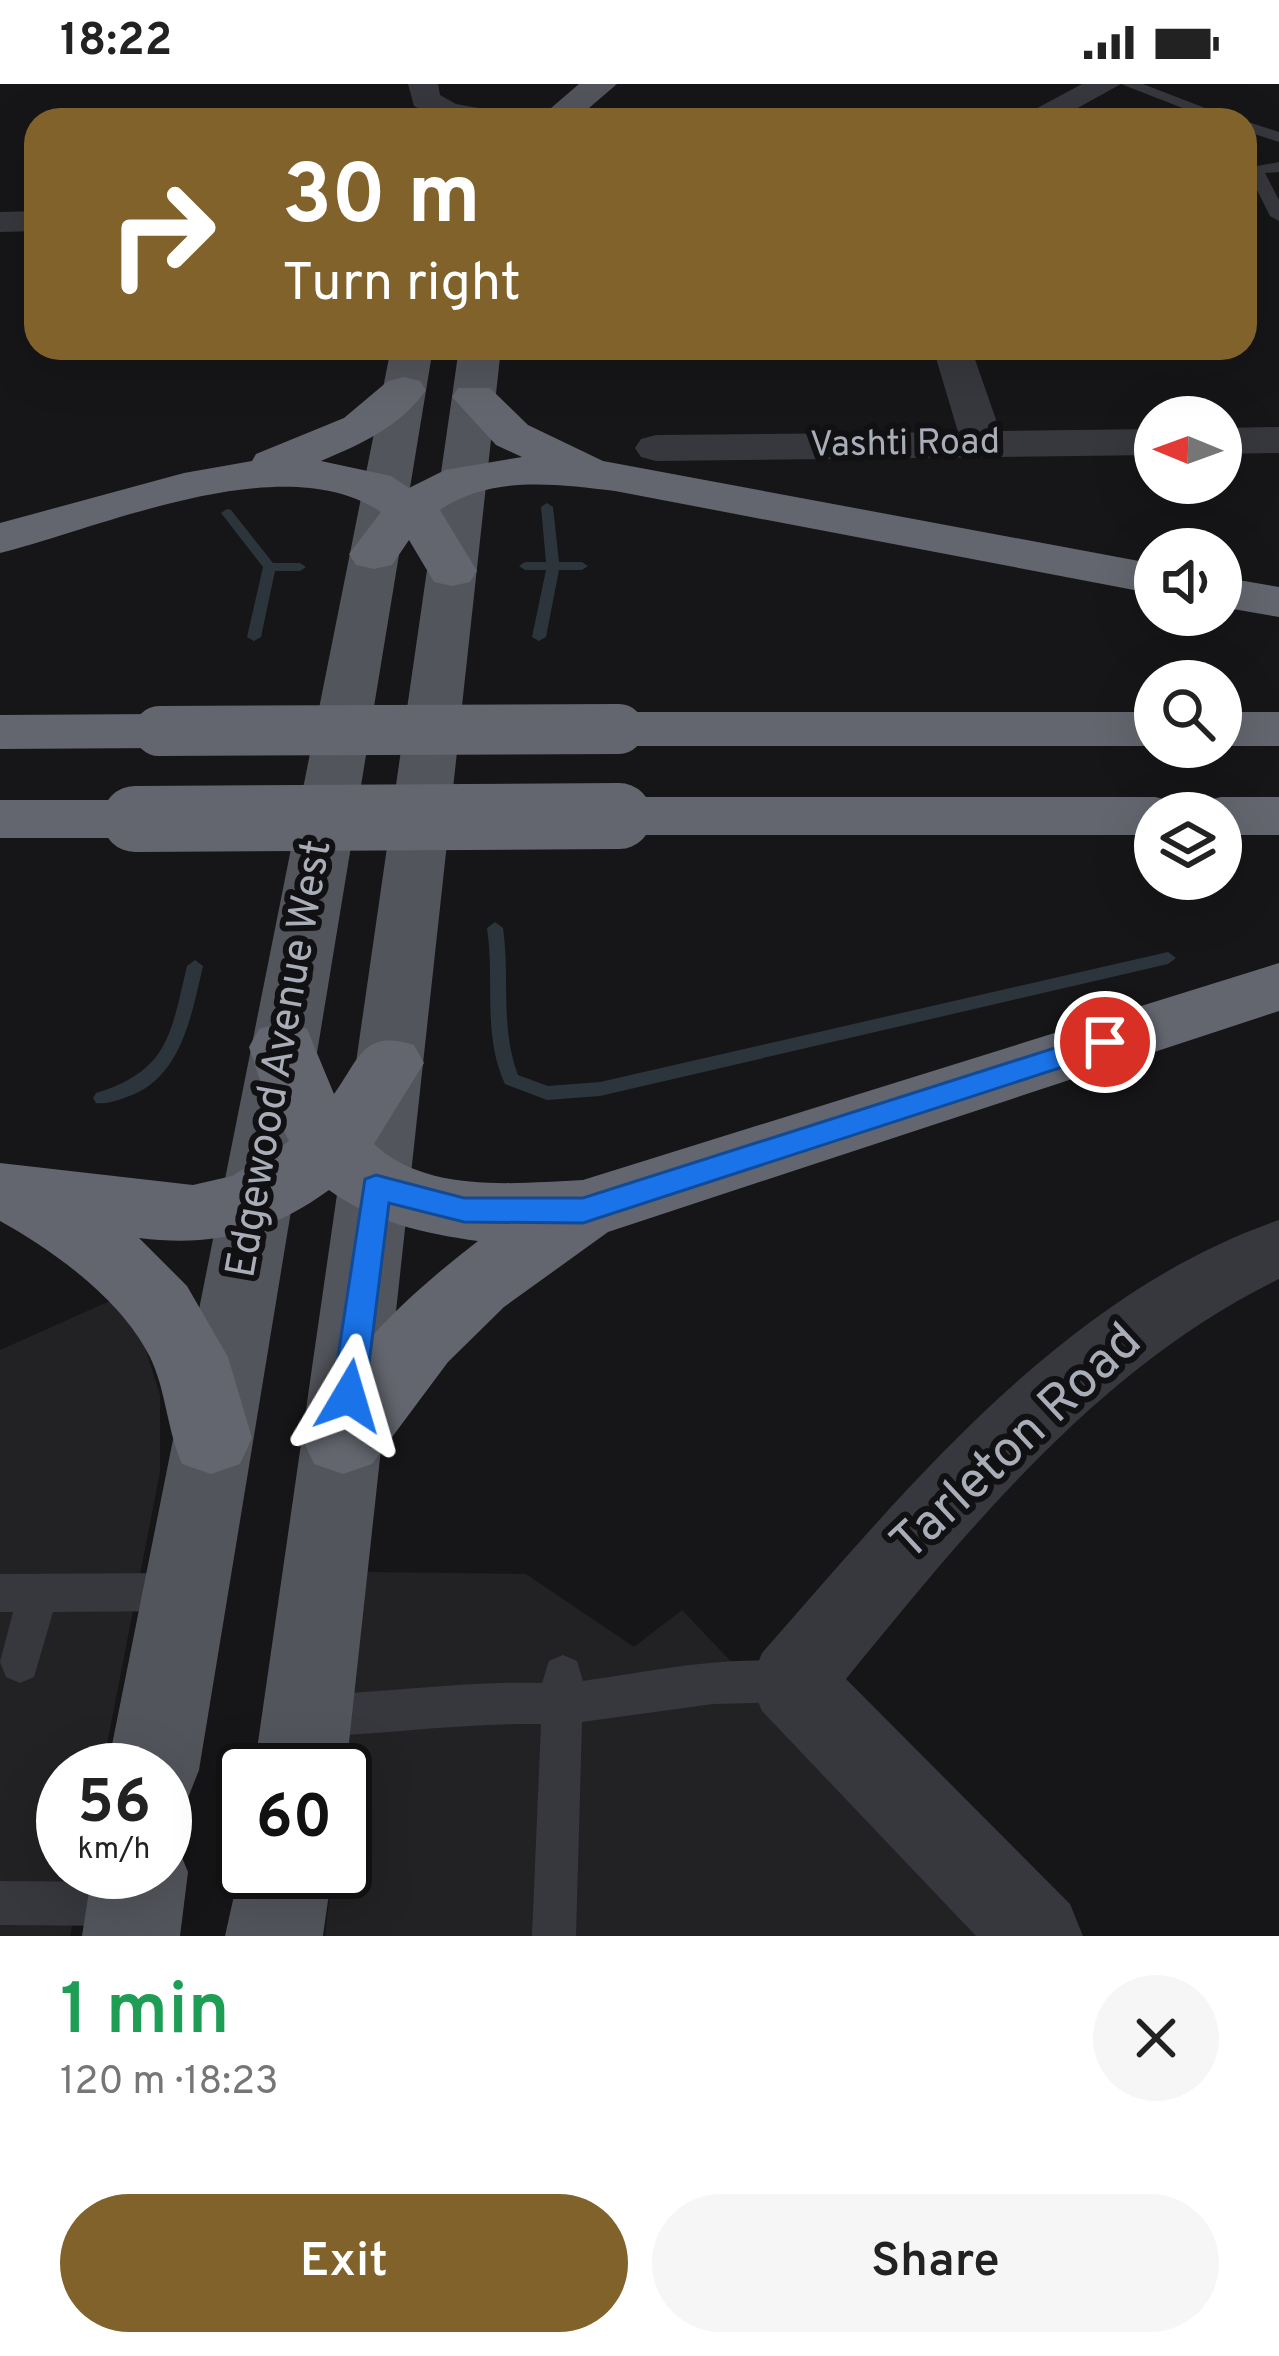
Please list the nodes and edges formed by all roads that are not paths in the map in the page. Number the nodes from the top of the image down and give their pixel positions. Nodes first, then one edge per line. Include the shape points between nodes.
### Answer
1 (423, 84) edge
2 (600, 84) edge
3 (1106, 84) edge
4 (1129, 84) edge
5 (439, 108) edge
6 (569, 108) edge
7 (1056, 108) edge
8 (1195, 108) edge
9 (1257, 172) edge
10 (1279, 216) edge
11 (956, 360) edge
12 (408, 369) edge
13 (477, 372) edge
14 (1279, 440) edge
15 (1242, 441) edge
16 (1134, 442) edge
17 (983, 444) junction
18 (641, 465) junction
19 (242, 476) junction
20 (409, 507) junction
21 (0, 538) edge
22 (1134, 575) edge
23 (1242, 596) edge
24 (1279, 602) edge
25 (1134, 729) edge
26 (1242, 729) edge
27 (1279, 729) edge
28 (0, 732) edge
29 (1134, 816) edge
30 (1242, 816) edge
31 (1279, 816) edge
32 (0, 819) edge
33 (1279, 987) edge
34 (283, 1047) junction
35 (390, 1063) joint
36 (354, 1169) junction
37 (11, 1194) edge
38 (255, 1199) junction
39 (583, 1210) junction
40 (1279, 1248) edge
41 (211, 1438) junction
42 (344, 1438) junction
43 (183, 1592) junction
44 (19, 1593) edge
45 (20, 1663) dead end
46 (790, 1682) junction
47 (562, 1689) junction
48 (158, 1743) edge
49 (304, 1743) edge
50 (280, 1899) edge
51 (0, 1903) edge
52 (135, 1904) edge
53 (274, 1936) edge
54 (554, 1936) edge
55 (1038, 1936) edge

1 - 5 street via 425,99
2 - 6 main road
3 - 7 street
4 - 8 lane
9 - 10 lane
11 - 17 street
12 - 19 highway via 360,428
12 - 20 main road, Edgewood Avenue West
13 - 18 highway via 524,442
13 - 20 main road, Edgewood Avenue West
14 - 15 street
16 - 17 street, Vashti Road
17 - 18 street, Vashti Road
18 - 20 highway via 530,471
18 - 22 highway
19 - 20 highway via 328,473
19 - 21 highway
20 - 34 main road, Edgewood Avenue West
20 - 35 main road, Edgewood Avenue West via 452,571
23 - 24 highway
25 - 28 highway, bridge
26 - 27 highway
29 - 32 highway, bridge
30 - 31 highway
33 - 39 highway
34 - 36 highway via 294,1092
34 - 38 main road, Edgewood Avenue West
35 - 36 highway via 362,1113
36 - 38 highway via 299,1177
36 - 39 highway via 464,1210
36 - 42 main road
37 - 38 highway via 193,1214
37 - 41 highway via 85,1237 162,1311 189,1357
38 - 41 main road, Edgewood Avenue West
39 - 42 highway via 487,1272 443,1312 392,1366
40 - 46 street, Tarleton Road via 1228,1268 1084,1373 919,1529
41 - 43 main road, Edgewood Avenue West
42 - 49 main road
43 - 44 lane
43 - 48 main road, Edgewood Avenue West
44 - 45 lane
46 - 47 lane
46 - 55 street
47 - 49 lane via 464,1702
47 - 54 lane
50 - 53 main road
51 - 52 lane

